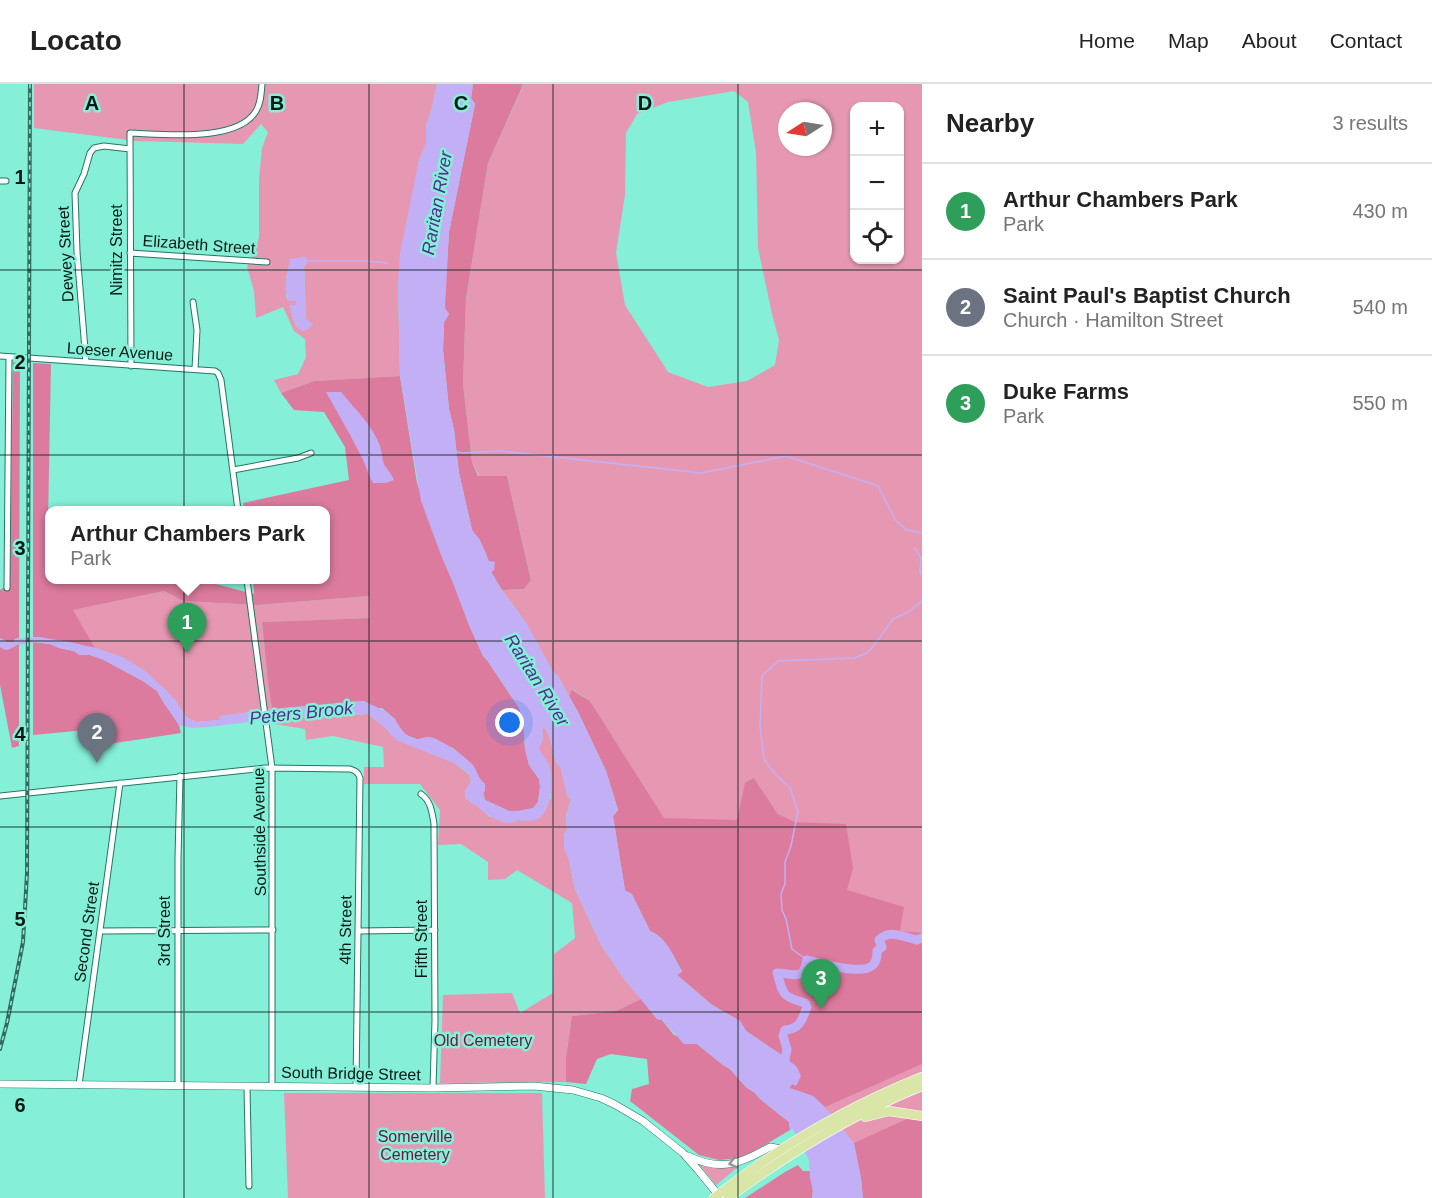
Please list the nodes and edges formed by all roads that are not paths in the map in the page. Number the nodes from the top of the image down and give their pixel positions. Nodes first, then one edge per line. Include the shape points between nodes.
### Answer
1 (262, 84) edge
2 (130, 149) junction
3 (130, 253) junction
4 (267, 262) dead end
5 (193, 302) dead end
6 (0, 356) edge
7 (9, 357) junction
8 (86, 362) junction
9 (131, 366) junction
10 (195, 369) junction
11 (311, 453) dead end
12 (233, 470) junction
13 (238, 506) edge
14 (8, 507) junction
15 (0, 508) edge
16 (248, 584) edge
17 (7, 588) dead end
18 (272, 768) junction
19 (180, 776) junction
20 (120, 783) junction
21 (421, 794) dead end
22 (0, 796) edge
23 (273, 930) junction
24 (435, 930) junction
25 (100, 931) junction
26 (178, 931) junction
27 (359, 931) junction
28 (922, 1077) edge
29 (0, 1084) edge
30 (78, 1085) junction
31 (178, 1086) junction
32 (272, 1086) junction
33 (922, 1086) edge
34 (247, 1087) junction
35 (356, 1087) junction
36 (433, 1088) junction
37 (867, 1110) junction
38 (922, 1116) edge
39 (683, 1153) junction
40 (784, 1153) junction
41 (249, 1186) dead end
42 (717, 1197) edge
43 (728, 1198) edge

1 - 2 street, Nimitz Street via 255,113 227,131 130,133
2 - 3 street, Nimitz Street
2 - 8 street, Dewey Street via 94,148 75,192
3 - 4 street, Elizabeth Street
3 - 9 street, Nimitz Street
5 - 10 street via 197,330
6 - 7 street, Loeser Avenue
7 - 8 street, Loeser Avenue
7 - 14 street
8 - 9 street, Loeser Avenue
9 - 10 street, Loeser Avenue
10 - 12 street, Loeser Avenue via 212,370 221,380
11 - 12 street
12 - 13 street
14 - 15 street
14 - 17 street
16 - 18 street, Southside Avenue
18 - 19 street
18 - 23 street, Southside Avenue
18 - 27 street, 4th Street via 350,769 359,773
19 - 20 street
19 - 26 street, 3rd Street
20 - 22 street
20 - 25 street, Second Street
21 - 24 street, Fifth Street via 430,805 434,824
23 - 26 street
23 - 32 street, Southside Avenue
24 - 27 street
24 - 36 street, Fifth Street
25 - 26 street
25 - 30 street, Second Street
26 - 31 street, 3rd Street
27 - 35 street, 4th Street
28 - 37 highway
29 - 30 street, South Bridge Street
30 - 31 street, South Bridge Street
31 - 34 street, South Bridge Street
32 - 34 street, South Bridge Street
32 - 35 street, South Bridge Street
33 - 37 highway
34 - 41 street
35 - 36 street, South Bridge Street
36 - 39 street, South Bridge Street via 534,1086 585,1092 633,1114
37 - 38 highway
37 - 40 highway
37 - 40 highway via 822,1125
40 -> 39 street, South Bridge Street via 770,1147 723,1166
39 - 42 street, South Bridge Street
40 - 42 highway
40 - 43 highway

